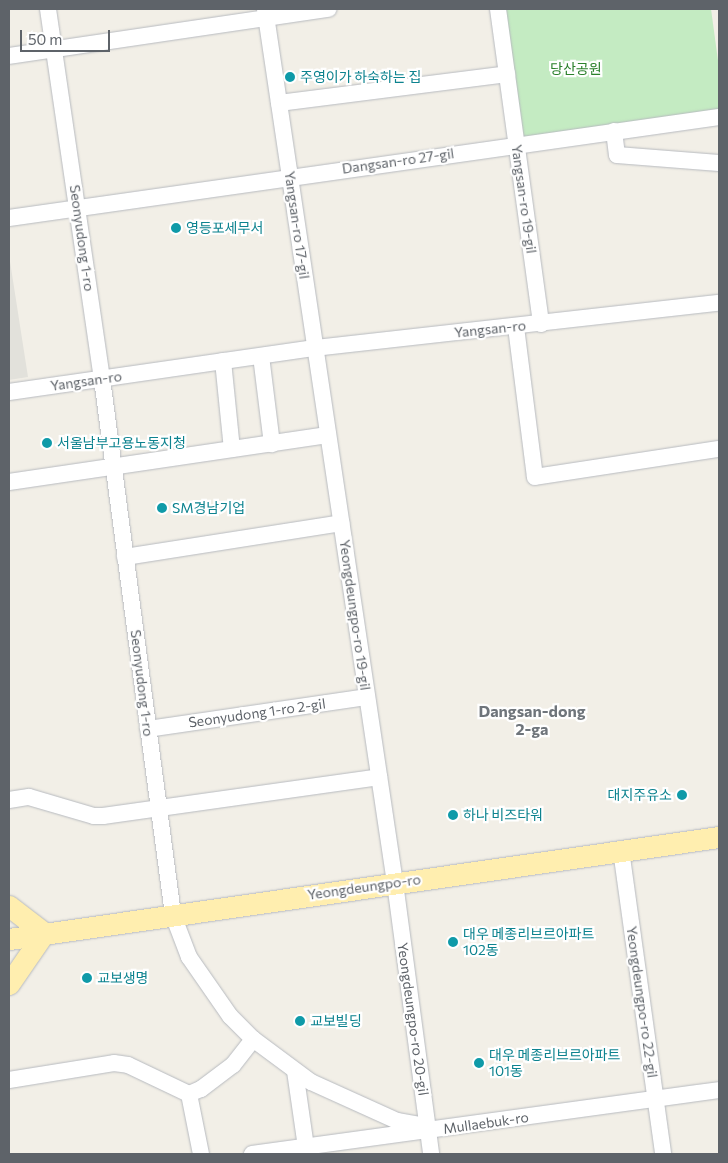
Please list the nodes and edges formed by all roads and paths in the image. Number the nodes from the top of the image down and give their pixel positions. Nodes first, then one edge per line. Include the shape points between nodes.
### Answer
1 (48, 9) edge
2 (329, 9) edge
3 (498, 9) edge
4 (265, 13) edge
5 (54, 49) junction
6 (9, 56) edge
7 (507, 74) junction
8 (279, 103) junction
9 (719, 117) edge
10 (614, 131) junction
11 (517, 145) junction
12 (719, 164) edge
13 (290, 176) junction
14 (77, 208) junction
15 (9, 218) edge
16 (719, 303) edge
17 (541, 324) junction
18 (516, 327) junction
19 (315, 348) junction
20 (261, 356) junction
21 (222, 361) junction
22 (102, 378) junction
23 (9, 392) edge
24 (328, 435) junction
25 (272, 444) junction
26 (719, 448) edge
27 (232, 449) junction
28 (114, 466) junction
29 (9, 482) edge
30 (341, 523) junction
31 (125, 557) junction
32 (367, 697) junction
33 (148, 729) junction
34 (379, 777) junction
35 (9, 800) edge
36 (159, 808) junction
37 (719, 837) edge
38 (621, 850) junction
39 (395, 883) junction
40 (9, 906) edge
41 (173, 915) junction
42 (44, 933) junction
43 (9, 939) edge
44 (9, 984) edge
45 (252, 1039) junction
46 (295, 1071) junction
47 (9, 1080) edge
48 (719, 1090) edge
49 (189, 1094) junction
50 (655, 1099) junction
51 (428, 1131) junction
52 (306, 1147) junction
53 (200, 1154) edge
54 (252, 1154) edge
55 (431, 1154) edge
56 (662, 1154) edge

1 - 5 street, Seonyudong 1-ro
2 - 4 street
3 - 7 street, Yangsan-ro 19-gil
4 - 5 street
4 - 8 street, Yangsan-ro 17-gil
5 - 6 street
5 - 14 street, Seonyudong 1-ro
7 - 8 street
7 - 11 street, Yangsan-ro 19-gil
8 - 13 street, Yangsan-ro 17-gil
9 - 10 street, Dangsan-ro 27-gil
10 - 11 street, Dangsan-ro 27-gil
10 - 12 street via 618,155
11 - 13 street, Dangsan-ro 27-gil
11 - 17 street, Yangsan-ro 19-gil
13 - 14 street, Dangsan-ro 27-gil
13 - 19 street, Yangsan-ro 17-gil
14 - 15 street, Dangsan-ro 27-gil
14 - 22 street, Seonyudong 1-ro
16 - 17 street, Yangsan-ro
17 - 18 street, Yangsan-ro
18 - 19 street, Yangsan-ro
18 - 26 street via 535,477
19 - 20 street, Yangsan-ro
19 - 24 street, Yeongdeungpo-ro 19-gil
20 - 21 street, Yangsan-ro
20 - 25 street
21 - 22 street, Yangsan-ro
21 - 27 street
22 - 23 street, Yangsan-ro
22 - 28 street, Seonyudong 1-ro
24 - 25 street
24 - 30 street, Yeongdeungpo-ro 19-gil
25 - 27 street
27 - 28 street
28 - 29 street
28 - 31 street, Seonyudong 1-ro
30 - 31 street
30 - 32 street, Yeongdeungpo-ro 19-gil
31 - 33 street, Seonyudong 1-ro
32 - 33 street, Seonyudong 1-ro 2-gil
32 - 34 street, Yeongdeungpo-ro 19-gil
33 - 36 street, Seonyudong 1-ro
34 - 36 street
34 - 39 street, Yeongdeungpo-ro 19-gil
35 - 36 street via 29,797 94,816
36 - 41 street, Seonyudong 1-ro
37 - 38 main road, Yeongdeungpo-ro
38 - 39 main road, Yeongdeungpo-ro
38 - 50 street, Yeongdeungpo-ro 22-gil
39 - 41 main road, Yeongdeungpo-ro
39 - 51 street, Yeongdeungpo-ro 20-gil
40 - 42 main road
41 - 42 main road, Yeongdeungpo-ro
41 - 45 street, Seonyudong 1-ro via 189,957 230,1016
42 - 43 main road, Yeongdeungpo-ro
42 - 44 main road
45 - 46 street, Seonyudong 1-ro
45 - 49 street via 233,1065
46 - 51 street, Seonyudong 1-ro via 334,1093 397,1121 424,1126
46 - 52 street
47 - 49 street via 114,1063 135,1067
48 - 50 street, Mullaebuk-ro
49 - 53 street
50 - 51 street, Mullaebuk-ro
50 - 56 street, Yeongdeungpo-ro 22-gil
51 - 52 street, Mullaebuk-ro
51 - 55 street, Yeongdeungpo-ro 20-gil
52 - 54 street, Mullaebuk-ro

